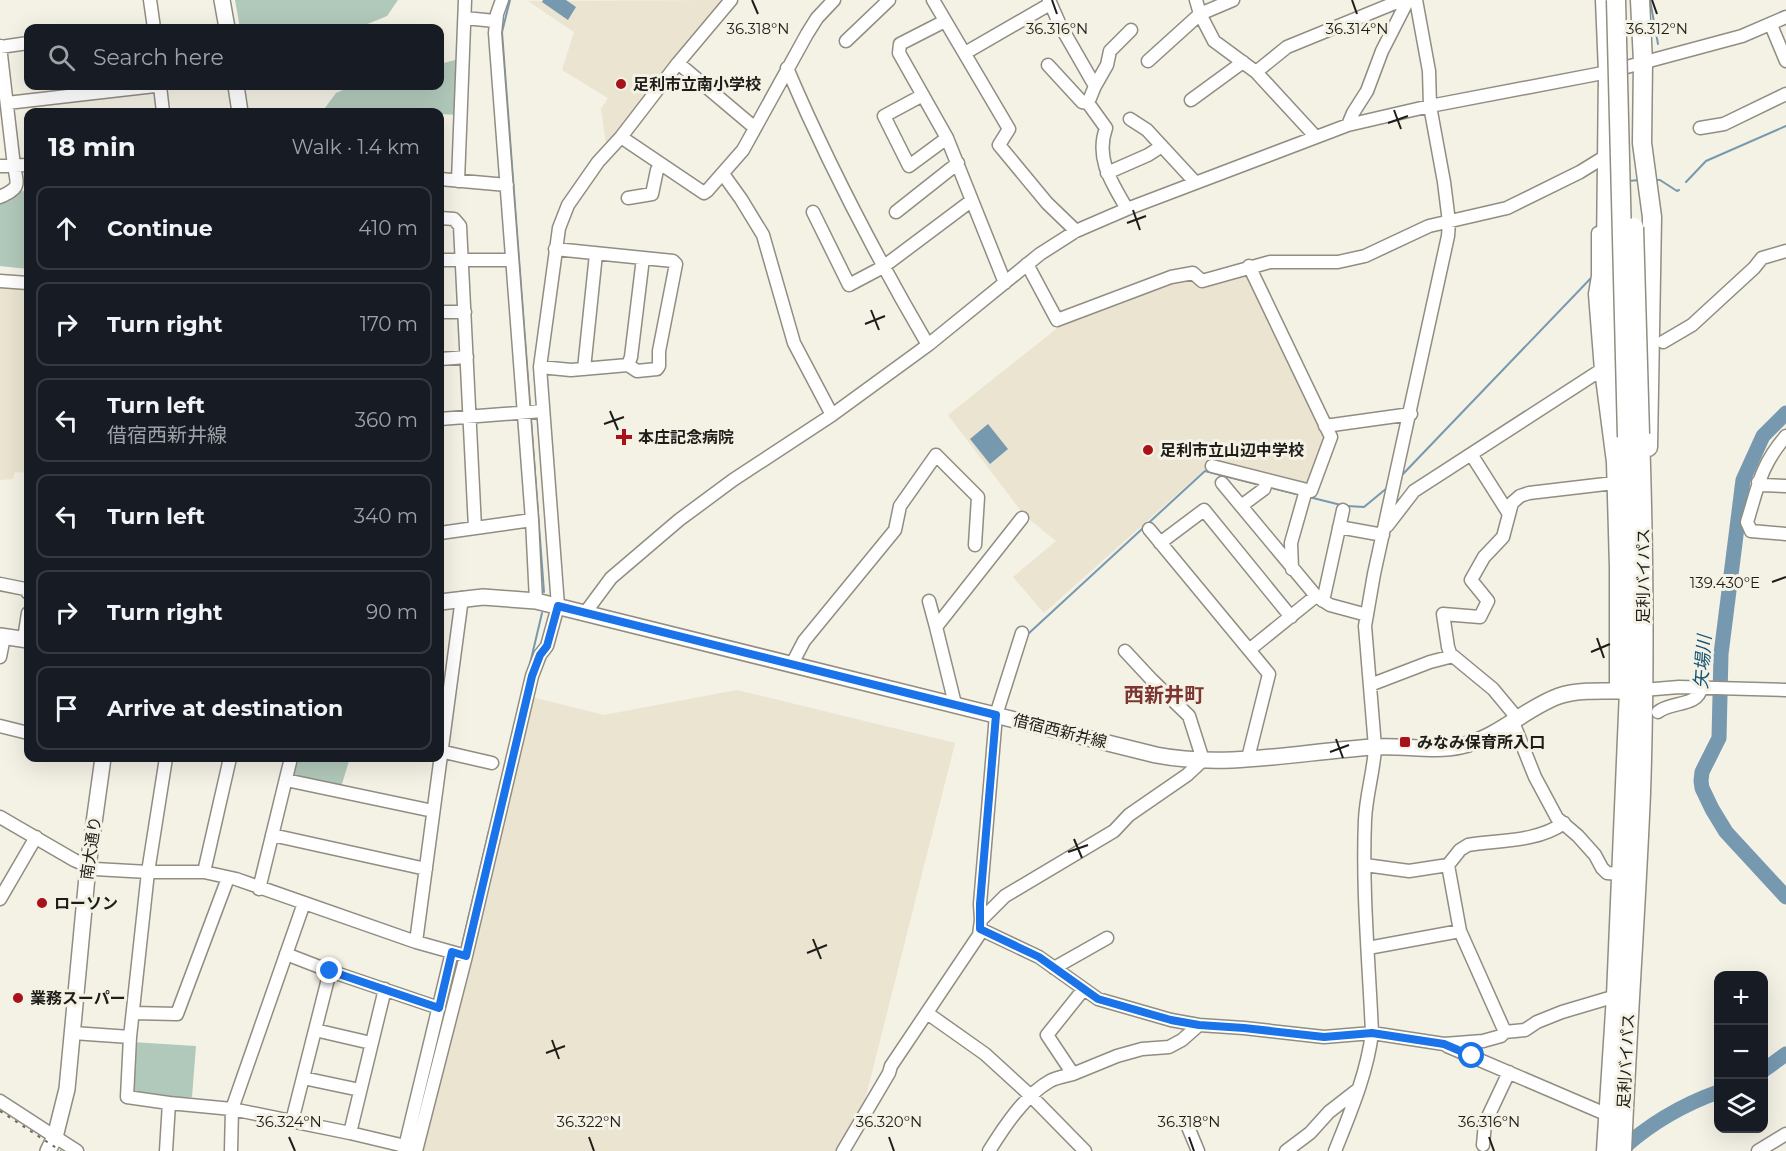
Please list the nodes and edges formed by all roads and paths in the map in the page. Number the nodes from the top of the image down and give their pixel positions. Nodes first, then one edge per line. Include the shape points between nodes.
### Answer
1 (150, 0) edge
2 (222, 0) edge
3 (502, 0) edge
4 (731, 0) edge
5 (834, 0) edge
6 (889, 0) edge
7 (933, 0) edge
8 (1196, 0) edge
9 (1233, 0) edge
10 (1402, 0) edge
11 (1408, 0) edge
12 (1416, 0) edge
13 (1605, 0) edge
14 (1616, 0) edge
15 (1628, 0) edge
16 (1640, 0) edge
17 (462, 1) edge
18 (1049, 2) edge
19 (1200, 14) junction
20 (1786, 17) edge
21 (465, 18) junction
22 (495, 21) junction
23 (945, 21) junction
24 (153, 24) edge
25 (226, 24) edge
26 (1771, 25) junction
27 (1131, 30) dead end
28 (846, 41) dead end
29 (24, 43) edge
30 (0, 46) edge
31 (965, 53) junction
32 (1148, 61) dead end
33 (1786, 61) edge
34 (1244, 62) junction
35 (1643, 62) junction
36 (678, 63) junction
37 (1048, 64) dead end
38 (787, 68) junction
39 (1256, 72) junction
40 (1608, 72) junction
41 (1095, 86) junction
42 (120, 90) edge
43 (160, 90) edge
44 (237, 90) edge
45 (1786, 94) edge
46 (923, 95) junction
47 (1191, 100) dead end
48 (6, 103) junction
49 (1088, 103) junction
50 (1430, 106) junction
51 (163, 108) edge
52 (239, 108) edge
53 (1130, 119) dead end
54 (1348, 124) junction
55 (755, 128) junction
56 (1700, 128) dead end
57 (1315, 136) junction
58 (621, 137) junction
59 (947, 138) junction
60 (1162, 146) junction
61 (1606, 156) junction
62 (958, 163) junction
63 (24, 165) edge
64 (662, 165) junction
65 (0, 166) edge
66 (14, 166) junction
67 (1107, 173) junction
68 (723, 174) junction
69 (444, 179) edge
70 (458, 181) junction
71 (1195, 182) junction
72 (507, 184) junction
73 (1606, 196) junction
74 (0, 197) edge
75 (628, 198) dead end
76 (971, 201) junction
77 (1127, 209) junction
78 (813, 212) dead end
79 (896, 212) dead end
80 (444, 218) edge
81 (1449, 222) junction
82 (1076, 231) junction
83 (555, 249) junction
84 (1786, 251) edge
85 (596, 254) junction
86 (643, 258) junction
87 (444, 260) edge
88 (462, 260) junction
89 (512, 260) junction
90 (1027, 264) junction
91 (1250, 266) junction
92 (883, 267) junction
93 (0, 281) edge
94 (24, 283) edge
95 (1005, 283) junction
96 (444, 312) edge
97 (465, 312) junction
98 (1663, 342) dead end
99 (928, 345) junction
100 (467, 357) junction
101 (444, 359) edge
102 (628, 365) junction
103 (540, 367) junction
104 (584, 369) junction
105 (1601, 370) junction
106 (543, 411) junction
107 (524, 412) junction
108 (1410, 414) junction
109 (470, 415) junction
110 (832, 416) junction
111 (444, 418) edge
112 (1325, 426) junction
113 (1634, 436) junction
114 (1785, 438) edge
115 (1471, 454) junction
116 (1212, 466) dead end
117 (1267, 480) junction
118 (1758, 482) junction
119 (1222, 483) dead end
120 (1614, 483) junction
121 (1786, 486) edge
122 (1306, 490) junction
123 (1241, 506) junction
124 (1343, 510) dead end
125 (1509, 514) junction
126 (1022, 518) dead end
127 (532, 520) junction
128 (1339, 527) junction
129 (475, 528) junction
130 (1149, 529) dead end
131 (1636, 531) junction
132 (444, 532) edge
133 (1384, 532) junction
134 (1786, 534) edge
135 (1160, 543) junction
136 (975, 544) dead end
137 (1292, 569) junction
138 (0, 584) edge
139 (24, 589) edge
140 (462, 598) junction
141 (1319, 598) junction
142 (444, 601) edge
143 (537, 601) junction
144 (929, 601) dead end
145 (558, 606) junction
146 (585, 613) junction
147 (1367, 615) junction
148 (1291, 616) junction
149 (936, 627) junction
150 (1022, 633) dead end
151 (2, 637) edge
152 (24, 639) edge
153 (1249, 650) junction
154 (1125, 651) dead end
155 (1451, 656) junction
156 (0, 657) edge
157 (792, 663) junction
158 (1370, 685) junction
159 (445, 686) edge
160 (1707, 688) junction
161 (1786, 690) edge
162 (1629, 691) junction
163 (444, 702) edge
164 (955, 704) junction
165 (1658, 712) dead end
166 (996, 715) junction
167 (1515, 721) junction
168 (0, 726) edge
169 (24, 732) edge
170 (1375, 747) junction
171 (444, 753) edge
172 (1248, 759) junction
173 (1203, 760) junction
174 (103, 762) edge
175 (165, 762) edge
176 (229, 762) edge
177 (290, 762) edge
178 (440, 762) edge
179 (492, 763) dead end
180 (286, 780) junction
181 (433, 811) junction
182 (0, 816) edge
183 (1564, 822) junction
184 (272, 835) junction
185 (36, 837) junction
186 (1365, 865) junction
187 (1448, 865) junction
188 (88, 866) junction
189 (426, 868) junction
190 (148, 872) junction
191 (204, 872) junction
192 (1622, 874) junction
193 (228, 878) junction
194 (260, 889) junction
195 (0, 899) edge
196 (304, 903) junction
197 (981, 924) junction
198 (1460, 931) junction
199 (1107, 938) dead end
200 (416, 942) junction
201 (1368, 948) junction
202 (452, 952) junction
203 (286, 954) junction
204 (466, 956) junction
205 (1054, 968) junction
206 (330, 971) junction
207 (385, 989) junction
208 (1083, 990) junction
209 (1616, 996) junction
210 (439, 1008) junction
211 (133, 1013) junction
212 (927, 1013) junction
213 (1199, 1025) junction
214 (315, 1030) junction
215 (1505, 1032) junction
216 (73, 1033) junction
217 (1372, 1033) junction
218 (130, 1037) junction
219 (371, 1043) junction
220 (1444, 1044) junction
221 (1509, 1072) junction
222 (1072, 1074) junction
223 (303, 1078) junction
224 (360, 1090) junction
225 (1357, 1091) junction
226 (1032, 1097) junction
227 (0, 1101) edge
228 (169, 1103) junction
229 (232, 1109) junction
230 (1608, 1115) junction
231 (292, 1121) junction
232 (1188, 1127) dead end
233 (350, 1133) junction
234 (1786, 1134) edge
235 (55, 1137) junction
236 (1614, 1144) edge
237 (1483, 1145) dead end
238 (409, 1149) edge
239 (48, 1151) edge
240 (76, 1151) edge
241 (166, 1151) edge
242 (231, 1151) edge
243 (843, 1151) edge
244 (989, 1151) edge
245 (1084, 1151) edge
246 (1198, 1151) edge
247 (1286, 1151) edge
248 (1335, 1151) edge
249 (1758, 1151) edge

1 - 24 street
2 - 25 main road
3 - 22 street
4 - 36 street
5 - 38 street via 817,18
6 - 28 street
7 - 23 street
8 - 19 street
9 - 19 street
10 - 39 street via 1287,47
11 - 54 street
12 - 50 street via 1429,70
13 - 40 highway
14 - 113 highway, 足利バイパス, bridge
15 - 113 highway, 足利バイパス, bridge
16 - 35 highway
17 - 21 street
18 - 31 street
18 - 41 street
19 - 32 street
19 - 34 street via 1214,40
20 - 26 street
21 - 22 street
21 - 70 street
22 - 72 street
23 - 31 street
23 - 46 street via 898,47
26 - 33 street
26 - 35 street
27 - 41 street via 1110,51
29 - 30 street
30 - 48 street
31 - 82 street via 1009,129 999,146
34 - 39 street
34 - 47 street
35 - 40 street
35 - 131 highway via 1642,143 1652,253 1649,421
36 - 55 street
36 - 58 street
37 - 49 street via 1082,102
38 - 55 street
38 - 92 street
39 - 57 street
40 - 50 street
40 - 61 highway
41 - 49 street
42 - 48 street
43 - 51 street
44 - 52 main road
45 - 56 street via 1724,124
46 - 59 street
46 - 59 street via 884,116 909,166
48 - 66 street
49 - 67 street via 1106,128 1102,146
50 - 54 street
50 - 81 street
53 - 60 street via 1148,130
54 - 57 street
55 - 68 street via 744,150
57 - 71 street
58 - 64 street
58 - 83 street via 568,205 558,228
59 - 62 street
60 - 67 street
60 - 71 street
61 - 73 highway
61 - 81 street via 1507,208
62 - 76 street
62 - 79 street
63 - 66 street
64 - 68 street via 704,193
64 - 75 street via 657,170 652,194
65 - 66 street
66 - 74 street via 18,185
67 - 77 street
68 - 110 street via 763,235 794,343
69 - 70 street
70 - 72 street
71 - 77 street
72 - 89 street
73 - 105 street via 1600,205 1595,294
73 - 131 highway via 1609,330 1618,432
76 - 92 street
76 - 95 street
77 - 82 street
78 - 92 street via 849,285
80 - 88 street via 454,219 460,226
81 - 91 street via 1429,226 1365,256 1338,262 1270,262
81 - 108 street
82 - 90 street
83 - 85 street
83 - 103 street
84 - 98 street via 1762,258 1692,325
85 - 86 street
85 - 104 street
86 - 102 street
86 - 102 street via 676,264 659,366 637,371
87 - 88 street
88 - 89 street
88 - 97 street
89 - 107 street
90 - 91 street via 1057,320 1171,277 1193,273 1202,280
90 - 95 street
91 - 112 street
92 - 99 street
93 - 94 street
95 - 99 street
96 - 97 street
97 - 100 street
99 - 110 street
100 - 101 street
100 - 109 street
102 - 104 street
103 - 104 street
103 - 106 street
105 - 115 street
105 - 120 street
106 - 107 street
106 - 145 street
107 - 109 street
107 - 127 street
108 - 112 street
108 - 133 street
109 - 111 street
109 - 129 street
110 - 146 street via 679,520 611,578
112 - 122 street via 1331,437 1311,491
113 - 131 highway, 足利バイパス
114 - 118 street via 1770,456
115 - 125 street
115 - 133 street via 1414,490
116 - 117 street
117 - 122 street
117 - 123 street via 1264,489
118 - 121 street
118 - 134 street via 1747,522 1751,531
119 - 123 street
120 - 125 street via 1530,493 1512,503
120 - 162 street via 1616,567
122 - 137 street via 1291,543
123 - 137 street
124 - 128 street
125 - 155 street via 1503,537 1484,557 1471,580 1488,601 1480,617 1443,614
126 - 149 street
127 - 129 street
127 - 143 street
128 - 133 street
128 - 141 street
129 - 132 street
130 - 135 street
131 - 162 highway, 足利バイパス
133 - 147 street
135 - 148 street via 1204,510
135 - 153 street
136 - 157 street via 978,497 936,455 900,506 895,530 804,641
137 - 141 street
138 - 139 street
140 - 142 main road, 借宿西新井線
140 - 143 main road, 借宿西新井線
140 - 159 street
141 - 147 street
141 - 148 street
143 - 145 main road, 借宿西新井線
144 - 149 street
145 - 146 main road, 借宿西新井線
145 - 204 street via 547,646 532,676
146 - 157 main road, 借宿西新井線
147 - 158 street
148 - 153 street
149 - 164 street
150 - 166 street
151 - 152 main road
151 - 156 street
153 - 172 street via 1269,674
154 - 173 street via 1190,716
155 - 158 street
155 - 167 street via 1493,689
157 - 164 main road, 借宿西新井線
158 - 170 street
159 - 163 street
160 - 161 street
160 - 162 street
160 - 165 street via 1694,699 1671,704
162 - 167 main road, 借宿西新井線 via 1560,696
162 - 192 highway, 足利バイパス
162 - 236 highway, 足利バイパス via 1641,794
164 - 166 main road, 借宿西新井線
166 - 173 main road, 借宿西新井線 via 1156,756
166 - 197 street
167 - 170 main road, 借宿西新井線 via 1462,746
167 - 183 street via 1535,777 1557,818
168 - 169 street
170 - 172 main road, 借宿西新井線
170 - 186 street via 1365,818
171 - 179 street
172 - 173 main road, 借宿西新井線
173 - 197 street via 1129,815 1114,831 1005,896
174 - 188 main road, 南大通り
175 - 190 street
176 - 191 street
177 - 180 street
178 - 181 street
180 - 181 street
180 - 184 street
181 - 189 street
182 - 185 street
183 - 187 street via 1551,831 1522,839 1468,845
183 - 192 street via 1607,873
184 - 189 street
184 - 194 street
185 - 188 street
185 - 195 street
186 - 187 street via 1409,871
186 - 201 street
187 - 198 street
188 - 190 street
188 - 216 main road, 南大通り
189 - 200 street
190 - 191 street
190 - 211 street
191 - 193 street
192 - 209 highway, 足利バイパス
193 - 194 street
193 - 211 street via 177,1014
194 - 196 street
196 - 200 street
196 - 203 street
197 - 205 street
197 - 212 street via 979,935
198 - 201 street
198 - 215 street
199 - 205 street
200 - 202 street
201 - 217 street
202 - 204 street
202 - 210 street
203 - 206 street
203 - 229 street
204 - 238 street
205 - 208 street
206 - 207 street
206 - 214 street
207 - 210 street
207 - 219 street
208 - 213 street via 1098,999
208 - 222 street via 1047,1035
209 - 215 street via 1562,1012 1526,1030
209 - 230 highway, 足利バイパス
210 - 238 street
211 - 218 street
212 - 226 street via 985,1054
212 - 243 street via 891,1066
213 - 217 street via 1324,1037
213 - 222 street via 1169,1047 1142,1049
214 - 219 street
214 - 223 street
215 - 220 street via 1484,1041
216 - 218 street
216 - 235 main road, 南大通り via 67,1089
217 - 220 street
217 - 225 street
218 - 228 street via 127,1097
219 - 224 street
220 - 221 street
221 - 230 street
221 - 237 street via 1485,1123
222 - 226 street via 1050,1081
223 - 224 street
223 - 231 street
224 - 233 street
225 - 247 street
225 - 248 street
226 - 244 street via 1009,1120
226 - 245 street
227 - 235 street
228 - 229 street
228 - 241 street
229 - 231 street
229 - 242 street
230 - 236 highway, 足利バイパス
231 - 233 street
232 - 246 street
233 - 238 street
234 - 249 street
235 - 239 main road, 南大通り
235 - 240 street

